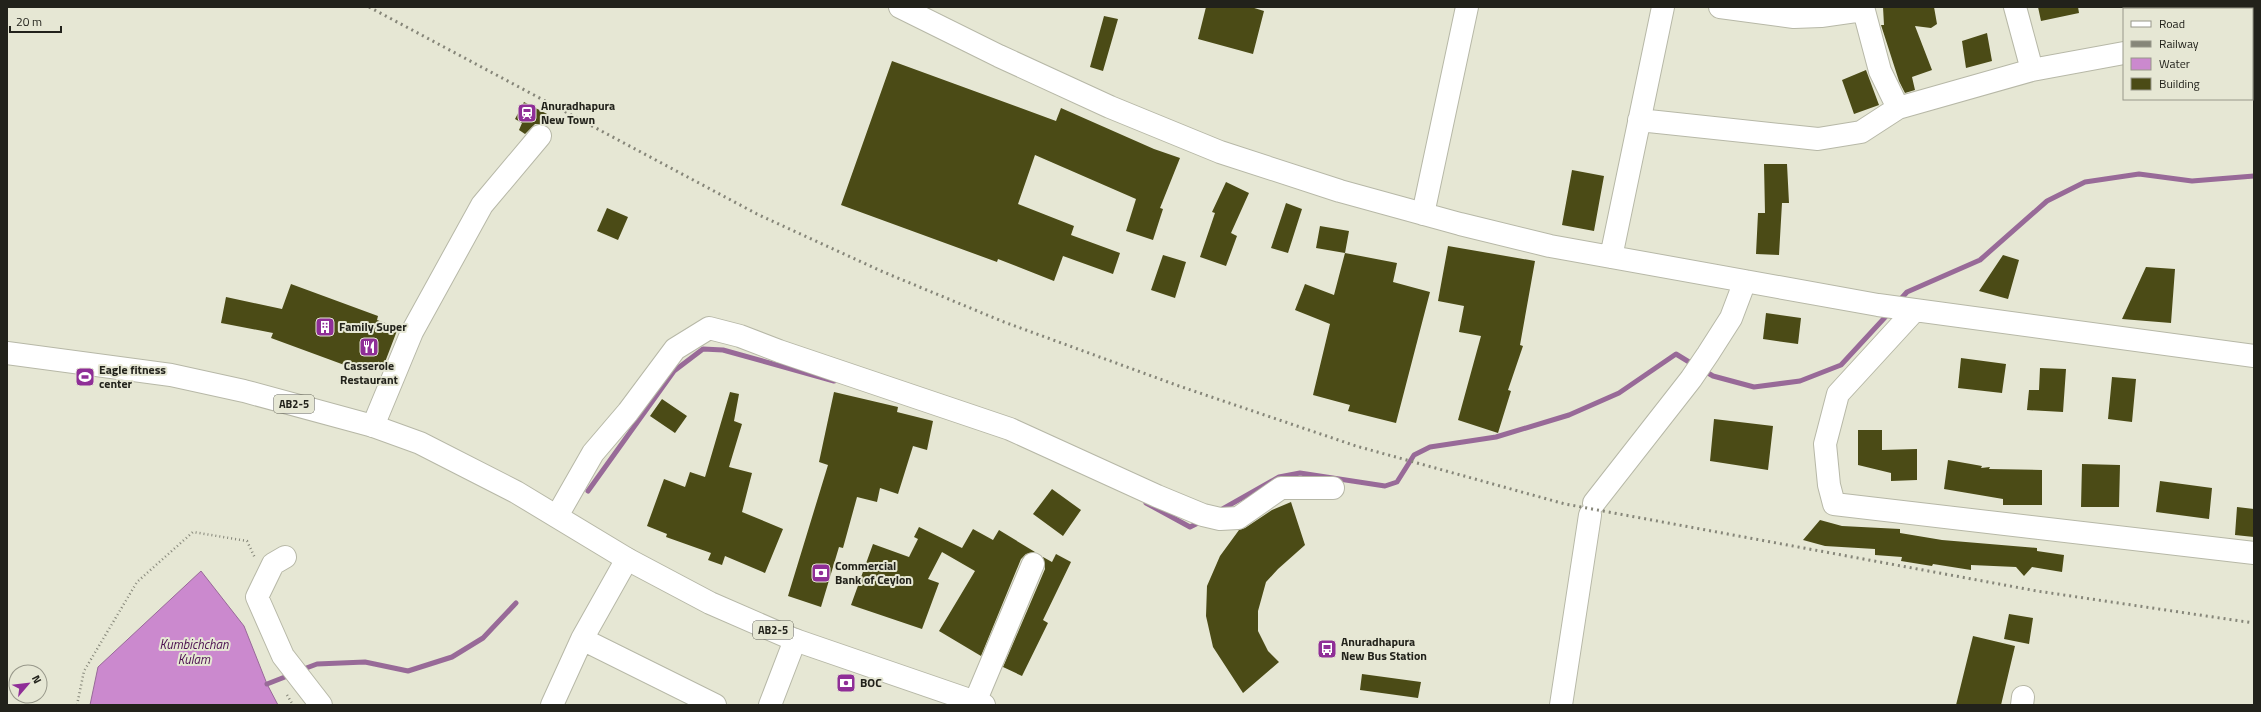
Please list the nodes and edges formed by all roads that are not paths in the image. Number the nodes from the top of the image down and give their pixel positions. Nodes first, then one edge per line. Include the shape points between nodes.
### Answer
1 (900, 7) edge
2 (1467, 7) edge
3 (1663, 7) edge
4 (1720, 7) edge
5 (2015, 7) edge
6 (1863, 8) edge
7 (2123, 53) edge
8 (2032, 70) junction
9 (1898, 108) junction
10 (1639, 120) junction
11 (540, 136) dead end
12 (1423, 214) junction
13 (1611, 257) junction
14 (1745, 281) junction
15 (1909, 309) junction
16 (7, 352) edge
17 (2254, 356) edge
18 (373, 426) junction
19 (1333, 488) dead end
20 (564, 520) junction
21 (2254, 553) edge
22 (285, 557) dead end
23 (627, 559) junction
24 (1034, 564) dead end
25 (582, 639) junction
26 (795, 640) junction
27 (950, 700) edge
28 (979, 704) edge
29 (321, 705) edge
30 (552, 705) edge
31 (715, 705) edge
32 (770, 705) edge
33 (1560, 705) edge

1 - 12 street via 1104,104 1220,152 1340,192
2 - 12 street
3 - 10 street
4 - 6 street via 1794,17 1821,16
5 - 8 street
6 - 9 street via 1880,71
7 - 8 street
8 - 9 street
9 - 10 street via 1861,132 1818,139
10 - 13 street
11 - 18 street via 482,205 412,332
12 - 13 street via 1550,246
13 - 14 street
14 - 15 street
14 - 33 street via 1731,318 1708,354 1592,509
15 - 17 street
15 - 21 street via 1838,394 1824,444 1834,504
16 - 18 street, AB2-5 via 171,376 252,393
18 - 20 street, AB2-5 via 420,443 463,463
19 - 20 street via 1281,488 1238,518 1212,517 1157,496 1010,429 740,336 709,328 675,349 628,412 593,453
20 - 23 street, AB2-5
22 - 29 street via 272,564 258,596 283,656
23 - 25 street
23 - 26 street, AB2-5 via 710,603
24 - 28 street
25 - 30 street
25 - 31 street
26 - 27 street, AB2-5
26 - 32 street
27 - 28 street, AB2-5

